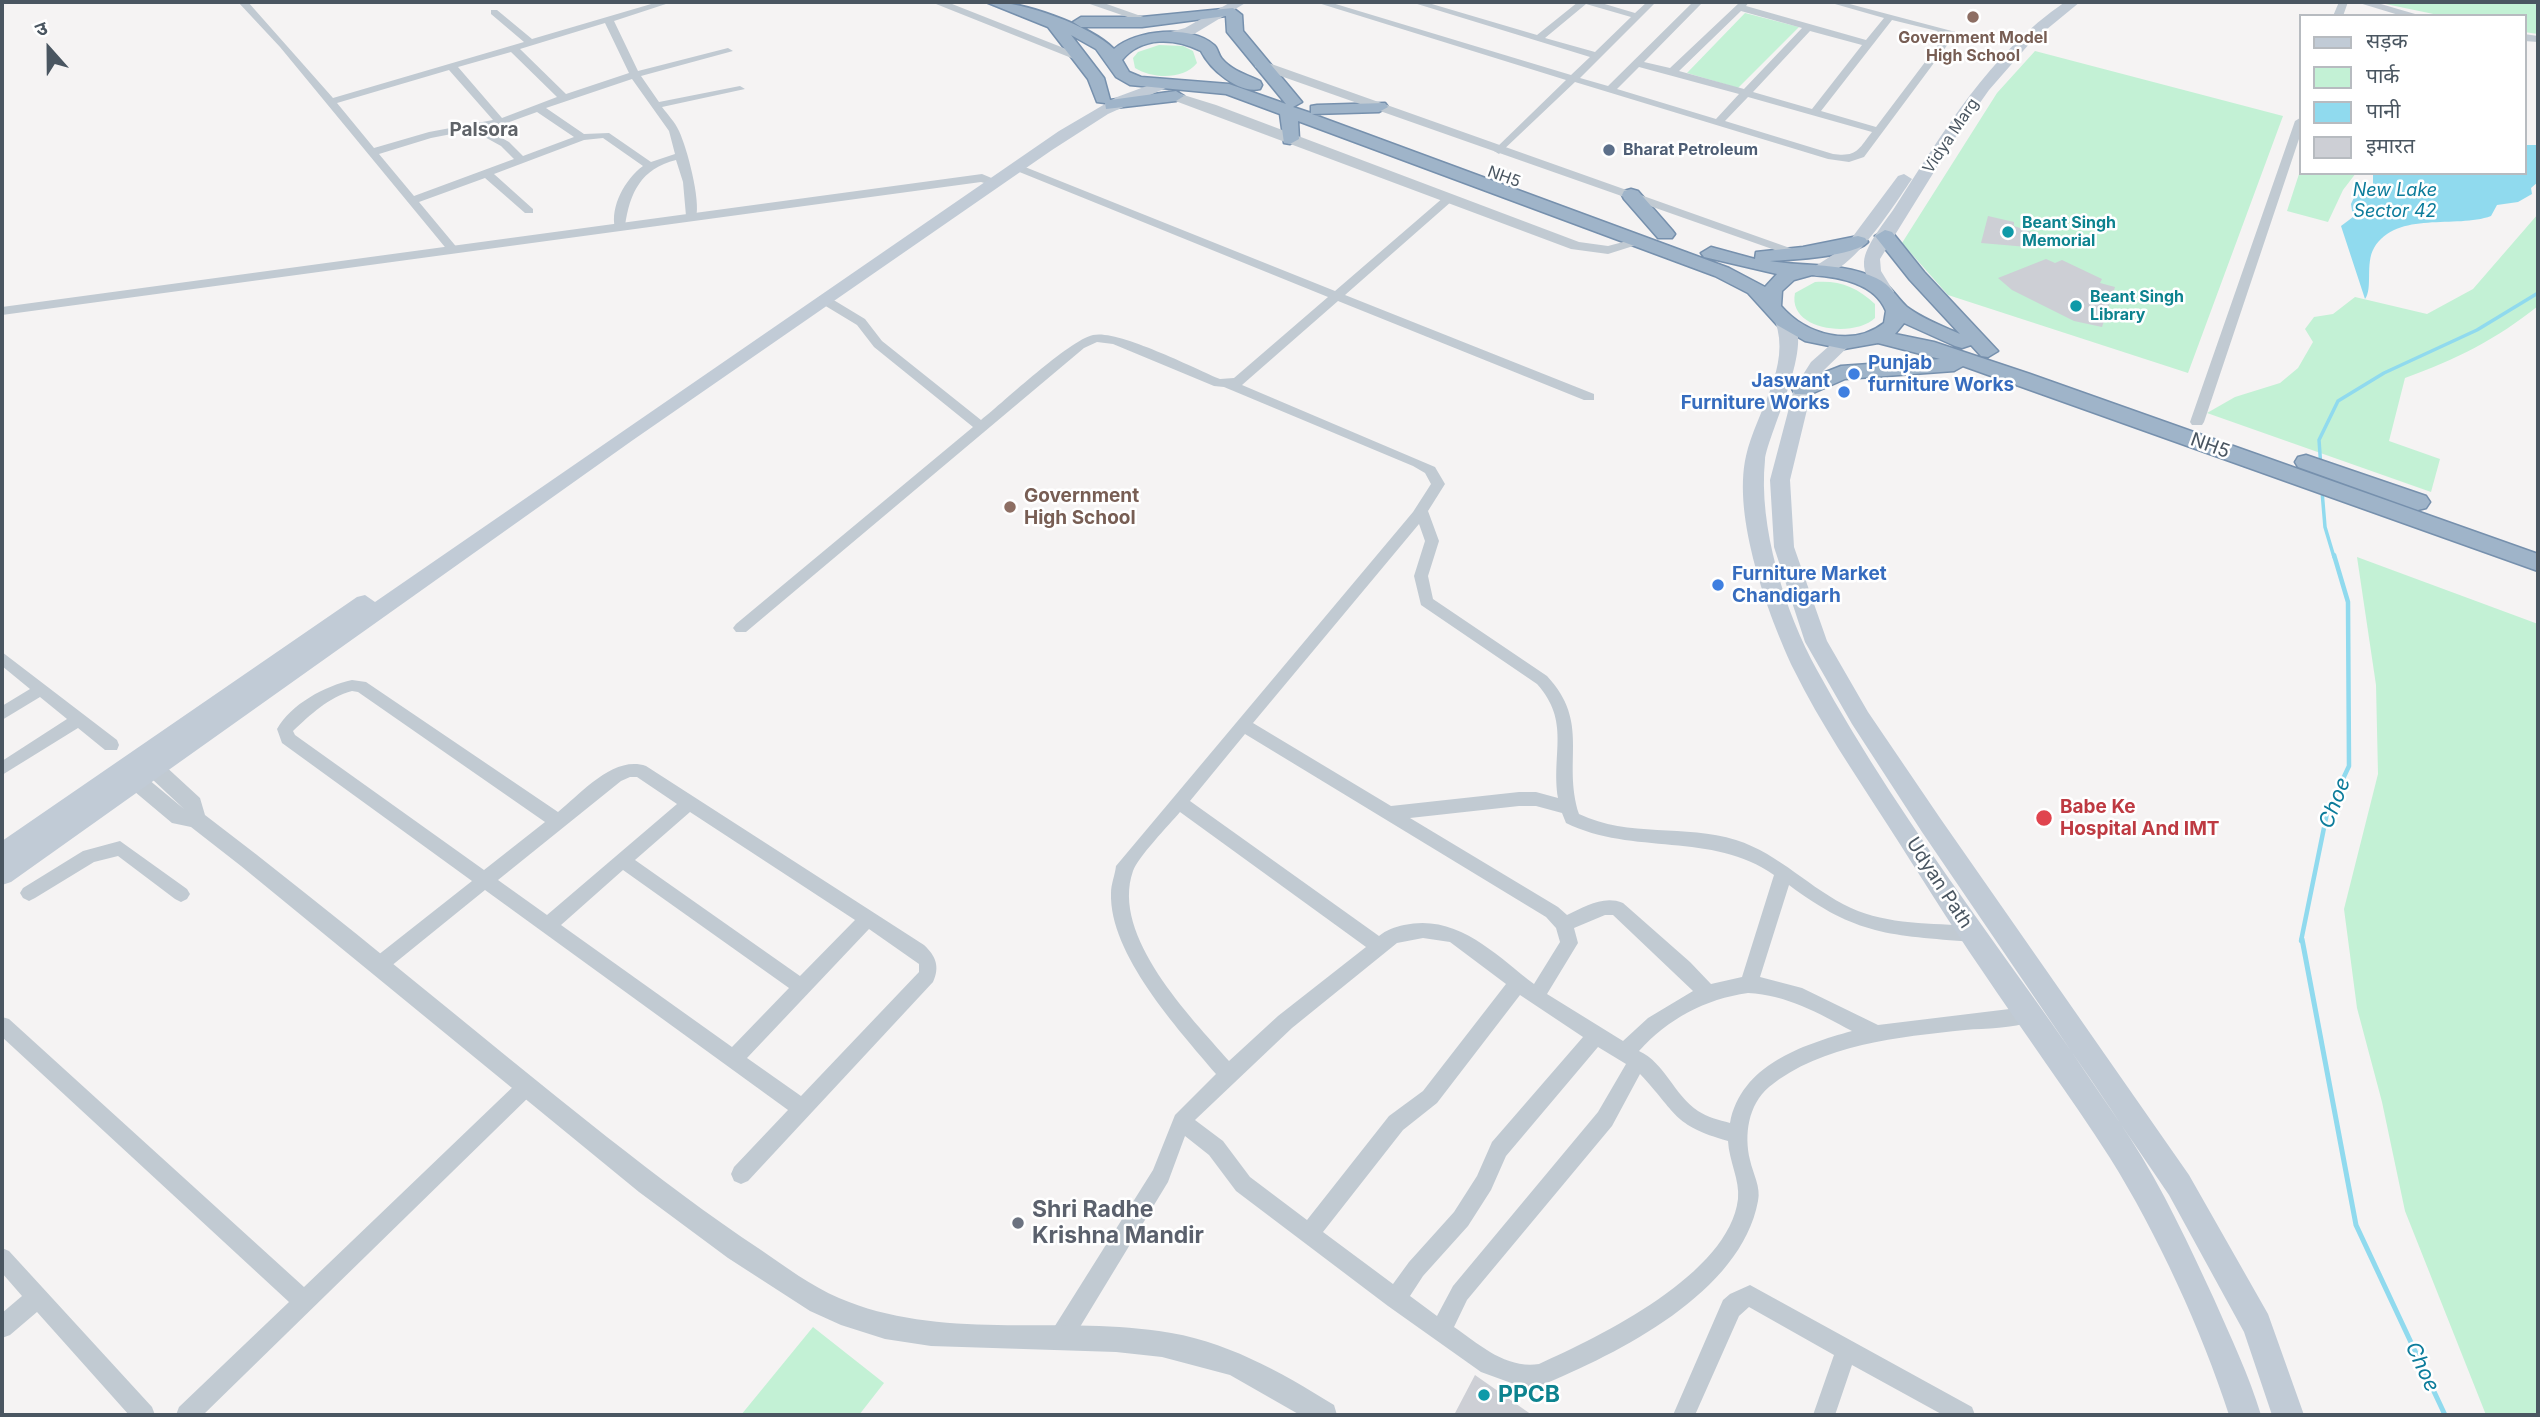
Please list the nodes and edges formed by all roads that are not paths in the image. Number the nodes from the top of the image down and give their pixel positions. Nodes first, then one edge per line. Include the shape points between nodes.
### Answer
1 (243, 2) edge
2 (667, 2) edge
3 (937, 2) edge
4 (993, 2) edge
5 (1026, 2) edge
6 (1090, 2) edge
7 (1254, 2) edge
8 (1320, 2) edge
9 (1362, 2) edge
10 (1455, 2) edge
11 (1583, 2) edge
12 (1589, 2) edge
13 (1652, 2) edge
14 (1698, 2) edge
15 (1832, 2) edge
16 (2048, 2) edge
17 (2073, 2) edge
18 (2362, 2) edge
19 (1742, 4) edge
20 (1234, 9) edge
21 (1351, 11) junction
22 (1409, 11) edge
23 (494, 12) dead end
24 (1051, 14) edge
25 (2408, 14) edge
26 (1636, 16) junction
27 (1889, 17) junction
28 (608, 19) junction
29 (989, 21) junction
30 (1149, 21) junction
31 (1081, 22) junction
32 (1808, 27) junction
33 (1944, 31) junction
34 (1493, 35) junction
35 (1163, 37) junction
36 (1539, 38) junction
37 (1145, 39) junction
38 (1977, 39) dead end
39 (530, 42) junction
40 (1869, 44) junction
41 (513, 48) junction
42 (728, 51) dead end
43 (1211, 55) junction
44 (1078, 56) junction
45 (1597, 56) junction
46 (1637, 62) junction
47 (1259, 64) junction
48 (1116, 65) junction
49 (450, 66) junction
50 (1672, 72) junction
51 (634, 74) junction
52 (1572, 78) junction
53 (1171, 88) junction
54 (740, 89) dead end
55 (1610, 90) junction
56 (1747, 93) junction
57 (564, 99) junction
58 (1108, 101) junction
59 (331, 102) junction
60 (658, 105) junction
61 (1291, 107) junction
62 (1379, 107) junction
63 (538, 108) junction
64 (1317, 110) junction
65 (1814, 113) junction
66 (500, 122) junction
67 (1718, 123) junction
68 (474, 127) junction
69 (2298, 127) edge
70 (1879, 131) junction
71 (583, 137) junction
72 (1290, 139) junction
73 (1499, 151) junction
74 (371, 153) junction
75 (682, 155) junction
76 (522, 161) junction
77 (650, 166) junction
78 (1016, 167) junction
79 (487, 174) junction
80 (988, 180) junction
81 (1631, 195) junction
82 (1448, 199) junction
83 (412, 201) junction
84 (529, 211) dead end
85 (692, 216) junction
86 (618, 226) junction
87 (1665, 234) junction
88 (1885, 236) junction
89 (1642, 241) junction
90 (1858, 242) junction
91 (453, 250) junction
92 (1723, 258) joint
93 (1806, 265) junction
94 (1335, 296) junction
95 (823, 299) junction
96 (1890, 300) junction
97 (2, 311) edge
98 (1778, 313) junction
99 (1879, 337) junction
100 (1843, 343) junction
101 (1981, 357) junction
102 (1229, 384) junction
103 (1803, 389) junction
104 (1589, 397) dead end
105 (2197, 422) junction
106 (981, 428) junction
107 (2278, 461) junction
108 (2359, 491) junction
109 (1421, 511) junction
110 (2538, 545) edge
111 (2538, 563) edge
112 (741, 628) dead end
113 (2, 658) edge
114 (41, 689) junction
115 (2, 713) edge
116 (79, 719) junction
117 (1243, 725) junction
118 (111, 745) dead end
119 (2, 769) edge
120 (139, 770) junction
121 (1179, 802) junction
122 (689, 803) junction
123 (1567, 807) junction
124 (1391, 813) junction
125 (557, 821) junction
126 (2, 853) edge
127 (623, 861) junction
128 (1784, 872) junction
129 (2, 874) edge
130 (485, 881) junction
131 (29, 894) dead end
132 (181, 894) dead end
133 (868, 918) junction
134 (1564, 924) junction
135 (548, 925) junction
136 (1972, 934) junction
137 (1379, 946) junction
138 (379, 965) junction
139 (1519, 981) junction
140 (1749, 984) junction
141 (800, 986) junction
142 (1708, 994) junction
143 (1535, 996) junction
144 (2026, 1015) junction
145 (2, 1025) edge
146 (1597, 1034) junction
147 (1877, 1034) junction
148 (1632, 1055) junction
149 (735, 1057) junction
150 (1229, 1075) junction
151 (526, 1087) junction
152 (803, 1109) junction
153 (1182, 1122) junction
154 (1738, 1135) junction
155 (741, 1174) dead end
156 (1309, 1233) junction
157 (2, 1258) edge
158 (38, 1297) junction
159 (1395, 1299) junction
160 (305, 1302) junction
161 (2, 1327) edge
162 (1441, 1331) junction
163 (1061, 1337) junction
164 (1847, 1349) junction
165 (1960, 1414) edge
166 (144, 1415) edge
167 (187, 1415) edge
168 (1324, 1415) edge
169 (1684, 1415) edge
170 (1824, 1415) edge
171 (2245, 1415) edge
172 (2288, 1415) edge

1 - 59 street
2 - 28 street
3 - 29 street
4 - 24 highway, NH5
5 - 24 highway, NH5
6 - 30 street
7 - 20 main road
8 - 21 street
9 - 21 street
10 - 34 street
11 - 36 street
12 - 26 street
13 - 26 street
14 - 46 street
15 - 27 street
16 - 90 main road, Vidya Marg via 2016,28 1982,69
17 - 88 main road, Vidya Marg via 2034,32 1994,73
18 - 25 street
19 - 32 street
19 - 50 street
20 - 30 highway
20 - 35 main road via 1189,31
20 - 43 main road via 1211,34
20 - 47 highway via 1235,32
21 - 22 street
22 - 34 street
22 - 34 street
23 - 39 street
24 - 29 highway
24 - 31 highway, NH5
24 - 44 highway
24 - 48 highway, NH5 via 1099,43
26 - 45 street
27 - 33 street
27 - 40 street
28 - 39 street
28 - 51 street
29 - 44 street
30 - 31 highway
31 - 37 highway, NH5
32 - 40 street
32 - 56 street
33 - 38 street
33 - 70 street via 1948,41
34 - 36 street
34 - 52 street
35 - 37 highway, NH5
35 - 43 highway, NH5 via 1184,38
36 - 45 street
37 - 48 highway, NH5 via 1120,50
39 - 41 street
40 - 65 street
41 - 49 street
41 - 57 street
42 - 51 street
43 - 61 highway, NH5 / NH5 via 1243,80
44 - 58 highway
45 - 52 street
46 - 50 street
46 - 55 street
47 - 61 highway
47 - 62 street
48 - 53 highway, NH5 via 1136,80
48 - 58 main road via 1119,83
49 - 59 street
49 - 66 street
50 - 56 street
51 - 57 street
51 - 60 street
52 - 55 street
52 - 73 street
53 - 58 main road
53 - 61 highway, NH5 via 1229,89
53 - 72 street
54 - 60 street
55 - 67 street
56 - 65 street
56 - 67 street
57 - 63 street
58 - 78 main road
58 - 80 main road
59 - 74 street
60 - 75 street via 672,125
61 - 64 highway, NH5 / NH5
61 - 72 highway
61 - 89 highway, NH5
62 - 64 highway
62 - 73 street
63 - 66 street
63 - 71 street
64 - 87 highway, NH5 / NH5
65 - 70 street
66 - 68 street
67 - 70 street via 1844,159 1860,155
68 - 74 street
68 - 76 street via 505,144
69 - 105 street
71 - 76 street
71 - 77 street via 605,135
72 - 82 street
73 - 81 street
74 - 83 street
75 - 77 street
75 - 85 street
76 - 79 street
77 - 86 street via 629,185
78 - 80 main road
78 - 94 street
79 - 83 street
79 - 84 street
80 - 85 street
80 - 95 main road
80 - 120 main road
81 - 87 highway
81 - 93 street
82 - 89 street via 1576,246 1608,250
82 - 94 street
83 - 91 street
85 - 86 street
86 - 91 street
87 - 92 highway, NH5 / NH5
88 - 96 main road, Vidya Marg via 1872,259 1873,271
88 - 101 highway
89 - 98 highway, NH5 via 1755,289
90 - 93 highway
90 - 93 main road, Vidya Marg via 1843,257
91 - 97 street
92 - 93 highway
93 - 96 highway, NH5 via 1861,278
93 - 98 highway via 1772,291
94 - 102 street via 1244,377
94 - 104 street
95 - 106 street via 861,322 878,344
95 - 120 main road
96 - 99 highway via 1896,319
96 - 101 highway, NH5 / NH5
98 - 100 highway, NH5 via 1801,332
98 - 136 main road, Udyan Path via 1791,341 1788,360 1755,458 1755,524 1776,597 1805,669
99 - 100 highway, NH5
99 - 101 highway, NH5 / NH5
100 - 103 main road, Udyan Path via 1817,366
101 - 103 highway via 1841,373
101 - 105 highway, NH5 / NH5
101 - 107 highway, NH5 / NH5
102 - 106 street via 1115,340 1096,338 1072,351
102 - 109 street via 1430,470 1438,484
103 - 172 main road, Udyan Path via 1780,480 1780,519 1784,547 1816,642 1931,825 2179,1185 2257,1325
105 - 107 highway, NH5
106 - 112 street
107 - 108 highway, NH5 / NH5
108 - 110 highway, NH5
108 - 111 highway, NH5 / NH5
109 - 117 street
109 - 123 street via 1432,541 1421,576 1426,601 1542,680 1561,704
113 - 114 street
114 - 115 street
114 - 116 street
116 - 118 street
116 - 119 street
117 - 121 street
117 - 124 street
120 - 126 main road
120 - 129 main road
120 - 138 street via 179,817 196,819
121 - 137 street
121 - 150 street via 1125,866 1118,888 1119,906 1163,996
122 - 125 street via 635,769 615,776
122 - 127 street
122 - 133 street
123 - 124 street via 1519,799
123 - 128 street via 1572,818 1598,830 1732,846 1754,853
124 - 134 street via 1535,899
125 - 130 street
125 - 130 street via 361,686 334,692 285,729 288,740
127 - 135 street
127 - 141 street
128 - 136 street via 1841,912 1866,922
128 - 140 street
130 - 135 street
130 - 138 street
131 - 132 street via 89,856 120,848
133 - 141 street
133 - 152 street via 928,959 930,968
134 - 142 street via 1604,907 1617,908
134 - 143 street via 1569,943
135 - 149 street
136 - 144 main road, Udyan Path
137 - 139 street via 1409,931 1444,931
137 - 150 street
138 - 151 street
139 - 143 street
139 - 156 street via 1430,1097 1396,1123
140 - 142 street
140 - 147 street via 1780,990
141 - 149 street
142 - 148 street via 1658,1020
143 - 146 street
144 - 147 street
144 - 171 main road, Udyan Path via 2127,1162 2180,1259
145 - 160 street
146 - 148 street
146 - 159 street via 1499,1149 1461,1219
147 - 154 street via 1780,1068 1752,1092 1741,1111
148 - 154 street via 1657,1076 1685,1113
148 - 162 street via 1605,1119 1460,1293
149 - 152 street
150 - 153 street
151 - 160 street
151 - 163 street via 698,1224 840,1312 902,1330 962,1337
152 - 155 street
153 - 156 street via 1216,1147 1243,1184
153 - 163 street via 1161,1175
154 - 162 street via 1740,1160 1749,1183 1741,1228 1722,1256 1649,1321 1540,1375 1525,1377 1489,1364
156 - 159 street
157 - 158 street
158 - 161 street
158 - 166 street
159 - 162 street
160 - 167 street
163 - 168 street via 1129,1341 1206,1354 1254,1371
164 - 165 street
164 - 169 street via 1772,1306 1745,1297 1731,1308
164 - 170 street

